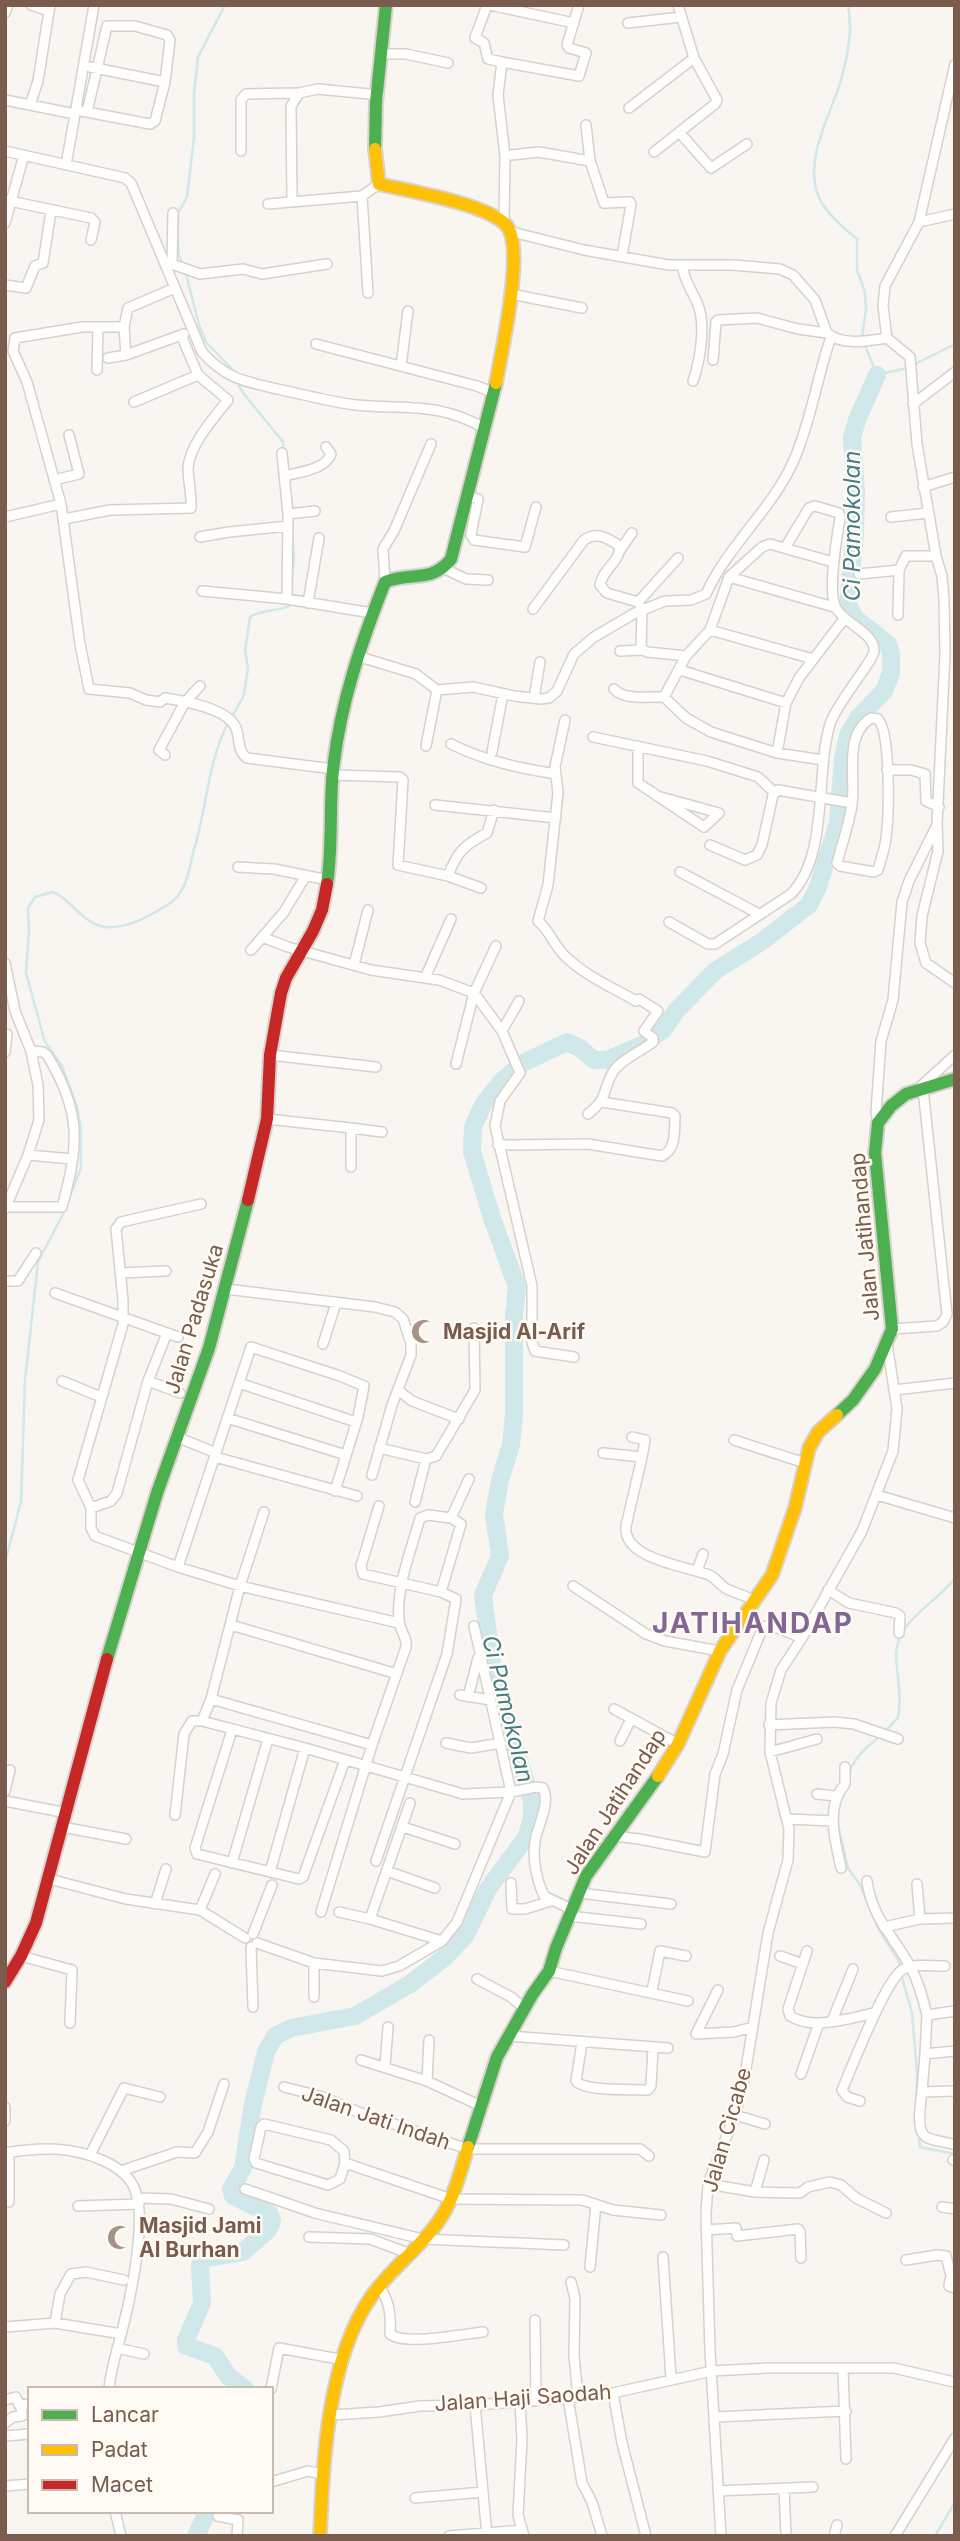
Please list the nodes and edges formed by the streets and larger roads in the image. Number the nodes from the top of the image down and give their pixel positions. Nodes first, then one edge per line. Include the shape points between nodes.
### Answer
1 (8, 5) edge
2 (31, 5) edge
3 (94, 5) edge
4 (386, 5) edge
5 (488, 5) edge
6 (579, 5) edge
7 (678, 5) edge
8 (50, 8) edge
9 (5, 13) edge
10 (681, 17) junction
11 (574, 23) junction
12 (628, 23) dead end
13 (382, 54) junction
14 (694, 58) junction
15 (502, 62) junction
16 (448, 63) dead end
17 (955, 64) edge
18 (85, 66) junction
19 (96, 69) junction
20 (954, 78) edge
21 (164, 82) junction
22 (299, 93) junction
23 (379, 95) junction
24 (5, 100) edge
25 (30, 105) junction
26 (629, 108) dead end
27 (76, 112) junction
28 (87, 112) junction
29 (586, 125) dead end
30 (679, 132) junction
31 (747, 144) dead end
32 (241, 150) dead end
33 (5, 151) edge
34 (654, 152) dead end
35 (24, 155) junction
36 (511, 155) dead end
37 (590, 161) junction
38 (66, 165) junction
39 (379, 184) junction
40 (362, 196) junction
41 (8, 200) edge
42 (292, 201) junction
43 (268, 204) dead end
44 (51, 211) junction
45 (173, 213) dead end
46 (955, 214) edge
47 (919, 222) junction
48 (5, 223) edge
49 (508, 227) junction
50 (91, 240) dead end
51 (622, 256) junction
52 (327, 264) dead end
53 (682, 265) junction
54 (169, 266) junction
55 (5, 285) edge
56 (175, 288) junction
57 (368, 293) dead end
58 (511, 294) junction
59 (582, 308) dead end
60 (408, 310) dead end
61 (124, 327) junction
62 (98, 328) junction
63 (192, 330) junction
64 (181, 335) junction
65 (829, 335) junction
66 (887, 338) junction
67 (316, 344) dead end
68 (126, 355) junction
69 (108, 358) dead end
70 (712, 360) dead end
71 (401, 366) junction
72 (97, 370) dead end
73 (955, 372) edge
74 (198, 374) junction
75 (693, 381) dead end
76 (494, 393) junction
77 (134, 402) dead end
78 (913, 404) junction
79 (486, 429) junction
80 (69, 435) dead end
81 (431, 444) dead end
82 (326, 447) dead end
83 (282, 453) dead end
84 (284, 476) junction
85 (955, 477) edge
86 (54, 480) junction
87 (923, 487) junction
88 (467, 496) junction
89 (61, 504) junction
90 (536, 507) dead end
91 (315, 511) dead end
92 (928, 513) junction
93 (288, 514) junction
94 (5, 517) edge
95 (891, 517) dead end
96 (64, 519) junction
97 (288, 526) junction
98 (632, 533) dead end
99 (201, 537) dead end
100 (319, 538) dead end
101 (785, 548) junction
102 (620, 550) junction
103 (936, 556) junction
104 (678, 558) dead end
105 (833, 562) junction
106 (445, 569) junction
107 (899, 570) junction
108 (859, 574) dead end
109 (729, 577) junction
110 (488, 580) dead end
111 (385, 582) junction
112 (202, 591) dead end
113 (288, 599) junction
114 (309, 603) junction
115 (640, 606) junction
116 (834, 607) junction
117 (533, 609) dead end
118 (372, 613) junction
119 (898, 615) dead end
120 (845, 619) junction
121 (950, 628) edge
122 (710, 630) junction
123 (642, 650) junction
124 (620, 651) dead end
125 (357, 656) junction
126 (687, 656) junction
127 (813, 659) junction
128 (540, 662) dead end
129 (680, 670) junction
130 (200, 686) dead end
131 (437, 690) junction
132 (614, 690) dead end
133 (503, 694) junction
134 (664, 696) junction
135 (534, 698) junction
136 (185, 702) junction
137 (786, 703) junction
138 (565, 720) dead end
139 (593, 737) dead end
140 (451, 744) dead end
141 (426, 746) dead end
142 (638, 746) junction
143 (492, 752) dead end
144 (777, 753) junction
145 (165, 755) dead end
146 (823, 760) junction
147 (887, 770) junction
148 (333, 772) junction
149 (556, 774) junction
150 (774, 792) junction
151 (657, 796) junction
152 (821, 799) junction
153 (849, 803) junction
154 (435, 805) dead end
155 (939, 807) junction
156 (494, 810) junction
157 (556, 818) junction
158 (937, 824) junction
159 (710, 845) dead end
160 (238, 867) dead end
161 (680, 872) dead end
162 (448, 876) junction
163 (305, 877) junction
164 (328, 880) junction
165 (481, 888) dead end
166 (368, 910) dead end
167 (760, 914) junction
168 (451, 919) dead end
169 (668, 922) dead end
170 (262, 937) junction
171 (496, 946) dead end
172 (251, 950) dead end
173 (302, 951) junction
174 (5, 963) edge
175 (354, 965) junction
176 (425, 978) junction
177 (955, 983) edge
178 (474, 993) junction
179 (519, 1000) dead end
180 (502, 1031) junction
181 (7, 1034) edge
182 (31, 1051) junction
183 (5, 1052) edge
184 (270, 1055) junction
185 (955, 1055) edge
186 (456, 1064) dead end
187 (376, 1067) dead end
188 (955, 1079) edge
189 (915, 1091) junction
190 (602, 1102) junction
191 (588, 1114) dead end
192 (267, 1119) junction
193 (878, 1123) junction
194 (351, 1128) junction
195 (382, 1132) dead end
196 (498, 1144) junction
197 (28, 1155) junction
198 (73, 1159) junction
199 (351, 1167) dead end
200 (201, 1204) dead end
201 (6, 1208) edge
202 (36, 1253) dead end
203 (166, 1271) dead end
204 (120, 1273) junction
205 (5, 1281) edge
206 (226, 1289) junction
207 (55, 1293) dead end
208 (336, 1303) junction
209 (124, 1317) junction
210 (474, 1328) dead end
211 (892, 1329) junction
212 (167, 1333) junction
213 (178, 1337) dead end
214 (887, 1343) junction
215 (323, 1344) dead end
216 (574, 1357) dead end
217 (62, 1381) dead end
218 (148, 1381) junction
219 (239, 1382) junction
220 (955, 1383) edge
221 (398, 1390) junction
222 (895, 1390) junction
223 (180, 1393) dead end
224 (101, 1397) junction
225 (227, 1419) junction
226 (460, 1419) junction
227 (356, 1422) junction
228 (177, 1437) junction
229 (632, 1437) dead end
230 (734, 1440) dead end
231 (379, 1448) junction
232 (603, 1453) dead end
233 (216, 1455) junction
234 (346, 1455) junction
235 (642, 1457) junction
236 (426, 1459) junction
237 (805, 1463) junction
238 (372, 1475) dead end
239 (469, 1479) dead end
240 (335, 1491) junction
241 (877, 1495) junction
242 (357, 1496) dead end
243 (415, 1502) dead end
244 (379, 1506) dead end
245 (91, 1508) junction
246 (264, 1512) dead end
247 (955, 1517) edge
248 (451, 1518) junction
249 (140, 1551) junction
250 (703, 1555) dead end
251 (178, 1567) junction
252 (697, 1571) junction
253 (402, 1582) junction
254 (240, 1586) junction
255 (573, 1586) dead end
256 (828, 1590) junction
257 (441, 1592) junction
258 (756, 1601) junction
259 (399, 1623) junction
260 (231, 1625) junction
261 (474, 1626) dead end
262 (899, 1633) dead end
263 (802, 1638) junction
264 (720, 1651) junction
265 (479, 1654) junction
266 (397, 1674) junction
267 (211, 1699) junction
268 (490, 1700) junction
269 (614, 1709) dead end
270 (631, 1719) junction
271 (202, 1721) junction
272 (769, 1725) junction
273 (232, 1730) junction
274 (898, 1738) dead end
275 (268, 1739) junction
276 (817, 1739) dead end
277 (620, 1741) dead end
278 (446, 1743) dead end
279 (501, 1743) junction
280 (678, 1744) junction
281 (372, 1745) junction
282 (305, 1748) junction
283 (770, 1752) junction
284 (345, 1760) junction
285 (366, 1767) junction
286 (845, 1767) dead end
287 (10, 1770) dead end
288 (403, 1778) junction
289 (5, 1791) edge
290 (516, 1791) junction
291 (817, 1794) dead end
292 (835, 1796) junction
293 (410, 1803) dead end
294 (7, 1804) edge
295 (67, 1813) junction
296 (175, 1815) dead end
297 (787, 1819) junction
298 (833, 1821) junction
299 (403, 1827) junction
300 (62, 1828) junction
301 (615, 1836) junction
302 (126, 1839) dead end
303 (454, 1844) dead end
304 (376, 1861) dead end
305 (232, 1863) junction
306 (166, 1868) dead end
307 (841, 1868) dead end
308 (387, 1871) junction
309 (270, 1872) junction
310 (215, 1874) dead end
311 (49, 1880) junction
312 (866, 1881) dead end
313 (510, 1884) dead end
314 (917, 1884) dead end
315 (272, 1885) dead end
316 (435, 1888) dead end
317 (579, 1893) junction
318 (551, 1901) junction
319 (671, 1903) dead end
320 (155, 1904) junction
321 (200, 1910) junction
322 (321, 1912) dead end
323 (339, 1912) dead end
324 (570, 1913) junction
325 (955, 1918) edge
326 (370, 1919) junction
327 (920, 1919) junction
328 (641, 1924) dead end
329 (884, 1927) junction
330 (252, 1941) junction
331 (442, 1941) junction
332 (807, 1951) dead end
333 (21, 1956) junction
334 (686, 1956) dead end
335 (780, 1956) dead end
336 (314, 1963) junction
337 (803, 1964) junction
338 (945, 1966) dead end
339 (911, 1967) junction
340 (853, 1969) dead end
341 (549, 1970) junction
342 (477, 1979) dead end
343 (5, 1982) edge
344 (718, 1990) dead end
345 (652, 1991) junction
346 (314, 1997) dead end
347 (253, 2007) dead end
348 (524, 2008) junction
349 (955, 2011) edge
350 (874, 2013) junction
351 (927, 2015) junction
352 (832, 2021) junction
353 (70, 2023) dead end
354 (819, 2023) junction
355 (388, 2027) dead end
356 (752, 2027) junction
357 (509, 2036) junction
358 (429, 2040) dead end
359 (582, 2042) junction
360 (653, 2047) junction
361 (668, 2048) dead end
362 (955, 2051) edge
363 (925, 2054) junction
364 (361, 2060) dead end
365 (385, 2066) junction
366 (801, 2074) dead end
367 (427, 2081) junction
368 (224, 2084) dead end
369 (284, 2087) dead end
370 (922, 2091) junction
371 (955, 2091) edge
372 (160, 2097) dead end
373 (860, 2101) dead end
374 (481, 2106) junction
375 (5, 2107) edge
376 (735, 2115) junction
377 (5, 2121) edge
378 (765, 2124) dead end
379 (955, 2145) edge
380 (468, 2149) junction
381 (7, 2152) edge
382 (90, 2155) junction
383 (649, 2156) dead end
384 (764, 2160) dead end
385 (345, 2164) junction
386 (121, 2171) junction
387 (708, 2184) junction
388 (245, 2189) dead end
389 (755, 2192) junction
390 (451, 2199) junction
391 (138, 2201) junction
392 (9, 2203) dead end
393 (596, 2204) junction
394 (78, 2206) dead end
395 (942, 2207) dead end
396 (209, 2209) dead end
397 (955, 2209) edge
398 (886, 2213) dead end
399 (661, 2215) dead end
400 (706, 2230) junction
401 (309, 2236) dead end
402 (423, 2239) junction
403 (564, 2245) dead end
404 (408, 2253) junction
405 (663, 2257) dead end
406 (801, 2258) dead end
407 (906, 2260) dead end
408 (590, 2267) dead end
409 (124, 2280) dead end
410 (571, 2282) dead end
411 (380, 2288) junction
412 (955, 2288) edge
413 (535, 2320) dead end
414 (55, 2323) junction
415 (5, 2327) edge
416 (483, 2332) dead end
417 (116, 2333) dead end
418 (117, 2348) junction
419 (144, 2354) dead end
420 (344, 2360) junction
421 (843, 2368) junction
422 (712, 2371) junction
423 (671, 2378) junction
424 (954, 2382) edge
425 (109, 2387) edge
426 (271, 2387) edge
427 (613, 2393) junction
428 (573, 2397) junction
429 (5, 2400) edge
430 (536, 2401) junction
431 (520, 2402) junction
432 (25, 2405) edge
433 (475, 2405) junction
434 (846, 2411) junction
435 (332, 2415) junction
436 (715, 2417) junction
437 (26, 2419) edge
438 (5, 2423) edge
439 (28, 2434) edge
440 (5, 2436) edge
441 (955, 2438) edge
442 (846, 2459) dead end
443 (322, 2474) junction
444 (273, 2481) edge
445 (28, 2484) edge
446 (5, 2487) edge
447 (813, 2487) dead end
448 (784, 2488) junction
449 (718, 2491) junction
450 (483, 2492) junction
451 (415, 2498) dead end
452 (115, 2513) edge
453 (218, 2513) edge
454 (837, 2525) dead end
455 (523, 2533) edge
456 (487, 2534) edge
457 (121, 2536) edge
458 (237, 2536) edge
459 (320, 2536) edge
460 (449, 2536) edge
461 (602, 2536) edge
462 (646, 2536) edge
463 (721, 2536) edge
464 (786, 2536) edge
465 (834, 2536) edge
466 (895, 2536) edge

1 - 9 street
2 - 8 street
3 - 18 street
4 - 13 street
5 - 11 street
5 - 15 street via 475,38 485,45 487,57
6 - 11 street
7 - 10 street
8 - 25 street
10 - 12 street
10 - 14 street
11 - 15 street via 568,46 586,53 579,76
13 - 16 street
13 - 23 street
14 - 26 street
14 - 30 street via 717,100
15 - 49 street via 498,95
17 - 20 street
18 - 19 street
18 - 27 street
19 - 21 street
19 - 21 street via 107,26 135,26 167,34
19 - 28 street
20 - 47 street
21 - 28 street via 153,123
22 - 23 street via 318,89
22 - 32 street via 243,95
22 - 42 street via 291,106
23 - 39 street
24 - 25 street
25 - 27 street
27 - 28 street
27 - 38 street
29 - 37 street
30 - 31 street via 711,168
30 - 34 street
33 - 35 street
35 - 38 street
35 - 41 street
36 - 37 street via 539,152
37 - 51 street via 604,203 630,202
38 - 54 street via 131,183
39 - 40 street
39 - 49 street via 472,207
40 - 42 street
40 - 57 street
41 - 44 street
41 - 48 street
42 - 43 street
44 - 50 street via 91,218
44 - 55 street via 43,263 35,266 26,288
45 - 54 street
46 - 47 street
47 - 66 street via 882,296
49 - 51 street via 584,250
49 - 58 street via 514,247
51 - 53 street
52 - 54 street via 262,274 243,269 200,274
53 - 65 street via 780,269 793,275 815,300
53 - 75 street via 702,319
54 - 56 street
56 - 61 street via 128,308
56 - 63 street
58 - 59 street
58 - 76 street
60 - 71 street
61 - 62 street
61 - 68 street
62 - 72 street
62 - 86 street via 15,339 13,351 27,382
63 - 64 street
63 - 79 street via 214,366 244,382 346,403 436,409
64 - 68 street
64 - 74 street
65 - 66 street via 861,341
65 - 70 street via 757,317 718,320
65 - 115 street via 794,460 770,502 724,559 706,594
66 - 78 street via 910,358
67 - 71 street
68 - 69 street
71 - 76 street
73 - 78 street
74 - 77 street
74 - 96 street via 228,400 191,456 191,508 110,509
76 - 79 street
78 - 87 street
79 - 88 street
80 - 86 street via 79,474
81 - 111 street via 383,549
82 - 84 street via 331,454 328,462
83 - 84 street
84 - 93 street
85 - 87 street
86 - 89 street
87 - 92 street
88 - 90 street via 478,499 474,540 525,547
88 - 106 street via 455,548
89 - 94 street
89 - 96 street
91 - 93 street
92 - 95 street
92 - 103 street
93 - 97 street
96 - 136 street via 89,689 130,693 149,701
97 - 99 street
97 - 113 street
98 - 102 street
100 - 114 street
101 - 105 street
101 - 105 street via 809,508 815,506 841,516
101 - 109 street via 765,545
102 - 115 street via 600,585 607,593
102 - 117 street via 600,535 584,540
103 - 107 street via 904,557
103 - 121 street
104 - 115 street
105 - 116 street
106 - 110 street via 466,579
106 - 111 street via 436,575
107 - 108 street
107 - 119 street
109 - 116 street
109 - 122 street
111 - 118 street, Jalan Padasuka
112 - 113 street
113 - 114 street
114 - 118 street
115 - 123 street
115 - 135 street via 574,653 557,691 549,698
116 - 120 street
118 - 125 street, Jalan Padasuka
120 - 127 street
120 - 146 street via 870,640 874,650 872,660 838,704
121 - 155 street
122 - 126 street
122 - 127 street
123 - 124 street
123 - 126 street
125 - 131 street via 416,674
125 - 148 street, Jalan Padasuka
126 - 129 street
127 - 137 street
128 - 135 street
129 - 134 street
129 - 137 street
130 - 136 street
131 - 133 street via 473,687
131 - 141 street
132 - 134 street via 627,696
133 - 135 street
133 - 143 street
134 - 144 street via 698,727
136 - 145 street via 159,750
136 - 148 street via 227,716 247,758
137 - 144 street
138 - 149 street
139 - 142 street
140 - 149 street via 512,767
142 - 150 street via 758,777
142 - 151 street via 638,783
144 - 146 street
146 - 152 street
147 - 153 street via 884,726 871,718 854,744
147 - 153 street via 886,840 876,871 837,863
147 - 155 street via 925,774 926,801
148 - 162 street via 400,777 397,864
148 - 164 street, Jalan Padasuka
149 - 157 street
150 - 152 street
150 - 159 street via 757,855 745,860
151 - 151 street via 704,827 719,813 682,801
152 - 153 street
152 - 167 street via 806,876 791,894
154 - 156 street
155 - 158 street
156 - 157 street
156 - 162 street via 487,833 461,851
157 - 190 street via 548,885 538,921 564,956 584,972 658,1011 644,1030 653,1042 613,1071
158 - 177 street via 938,850 920,943 926,963
158 - 193 street via 902,902 893,1000 881,1041
160 - 163 street
161 - 167 street
162 - 165 street
163 - 164 street
163 - 170 street
164 - 173 street, Jalan Padasuka via 322,910
166 - 175 street
167 - 169 street via 712,945
168 - 176 street
170 - 172 street
170 - 173 street
171 - 178 street
173 - 175 street
173 - 184 street, Jalan Padasuka via 281,993
174 - 182 street via 15,1011
175 - 176 street
176 - 178 street
178 - 180 street
178 - 186 street
179 - 180 street
180 - 196 street via 520,1073 499,1101
181 - 183 street
182 - 197 street via 39,1119
182 - 198 street via 47,1055 66,1091 76,1135
184 - 187 street
184 - 192 street, Jalan Padasuka
185 - 189 street
188 - 189 street
189 - 193 street, Jalan Jatihandap via 891,1106
189 - 211 street via 947,1314 937,1325
190 - 191 street
190 - 196 street via 672,1112 674,1135 667,1154 588,1144
192 - 194 street
192 - 206 street, Jalan Padasuka
193 - 211 street, Jalan Jatihandap via 875,1153
194 - 195 street
194 - 199 street
196 - 216 street via 532,1286 535,1351
197 - 198 street
197 - 201 street
198 - 201 street via 62,1207
200 - 204 street via 118,1224
202 - 205 street via 18,1281
203 - 204 street
204 - 209 street
206 - 208 street
206 - 228 street, Jalan Padasuka
207 - 209 street
208 - 215 street
208 - 221 street via 375,1307 403,1319 411,1355
209 - 212 street
209 - 224 street
210 - 226 street via 477,1383
211 - 214 street, Jalan Jatihandap
212 - 213 street
212 - 218 street
214 - 222 street, Jalan Cicabe
214 - 237 street, Jalan Jatihandap via 853,1400 818,1432
217 - 224 street
218 - 223 street
218 - 245 street via 117,1493 111,1501
219 - 225 street
219 - 227 street
219 - 227 street via 253,1347 363,1384
220 - 222 street
221 - 226 street via 412,1401
221 - 231 street
222 - 241 street, Jalan Cicabe via 893,1451
224 - 245 street via 78,1480
225 - 233 street
225 - 234 street
226 - 236 street via 436,1456
227 - 234 street
228 - 233 street
228 - 249 street, Jalan Padasuka
229 - 235 street via 645,1440
230 - 237 street
231 - 236 street
231 - 238 street
232 - 235 street
233 - 240 street
233 - 251 street
234 - 240 street
235 - 252 street via 625,1535 645,1554
236 - 243 street
237 - 258 street, Jalan Jatihandap via 772,1574
239 - 248 street
240 - 242 street
241 - 247 street
241 - 256 street, Jalan Cicabe
244 - 253 street via 361,1571
245 - 249 street via 95,1536
246 - 254 street
248 - 253 street via 420,1518
248 - 257 street via 461,1524
249 - 251 street
249 - 295 street, Jalan Padasuka via 99,1685
250 - 252 street
251 - 254 street
252 - 258 street
253 - 257 street
253 - 259 street
254 - 259 street
254 - 260 street
255 - 264 street via 646,1634
256 - 262 street via 849,1603 896,1613 900,1616
256 - 263 street, Jalan Cicabe
257 - 288 street via 456,1599 447,1654
258 - 264 street, Jalan Jatihandap
259 - 266 street via 407,1638
260 - 266 street
260 - 267 street
261 - 265 street
263 - 272 street, Jalan Cicabe via 774,1687
263 - 301 street via 770,1625 763,1627 737,1689 715,1774 705,1852
264 - 280 street, Jalan Jatihandap
265 - 268 street
265 - 268 street via 464,1696
266 - 281 street
267 - 271 street
267 - 281 street
268 - 279 street
269 - 270 street
270 - 277 street
270 - 280 street
271 - 273 street
271 - 296 street via 191,1721 184,1734
272 - 274 street via 844,1723
272 - 283 street, Jalan Cicabe
273 - 275 street
273 - 305 street via 195,1848 197,1854
275 - 282 street
275 - 305 street
276 - 283 street
278 - 279 street via 471,1748
279 - 290 street
280 - 301 street, Jalan Jatihandap
281 - 285 street
282 - 284 street
282 - 309 street
283 - 297 street, Jalan Cicabe
284 - 285 street
284 - 309 street via 303,1877
285 - 288 street
285 - 322 street
286 - 292 street via 845,1784
287 - 289 street
288 - 290 street via 463,1794
288 - 304 street
290 - 318 street via 536,1787 545,1794 534,1843 541,1889
290 - 331 street via 457,1922
291 - 292 street
292 - 298 street
293 - 299 street
294 - 295 street
295 - 300 street, Jalan Padasuka
297 - 298 street
297 - 356 street, Jalan Cicabe via 788,1860 768,1933
298 - 307 street
299 - 303 street
299 - 308 street
300 - 302 street
300 - 311 street, Jalan Padasuka
301 - 317 street, Jalan Jatihandap
305 - 309 street
306 - 320 street
308 - 316 street
308 - 326 street
310 - 321 street
311 - 320 street
311 - 333 street, Jalan Padasuka
312 - 329 street
313 - 318 street via 512,1909
314 - 327 street
315 - 330 street
317 - 319 street
317 - 324 street, Jalan Jatihandap
318 - 324 street
320 - 321 street
321 - 330 street
323 - 326 street
324 - 328 street
324 - 341 street, Jalan Jatihandap
325 - 327 street
326 - 331 street
327 - 329 street
329 - 339 street
330 - 336 street
330 - 347 street
331 - 336 street via 382,1971
332 - 337 street
333 - 343 street, Jalan Padasuka
333 - 353 street via 72,1970
334 - 345 street via 660,1951
335 - 337 street
336 - 346 street
337 - 354 street via 788,2009 795,2019
338 - 339 street
339 - 350 street via 894,1979
339 - 351 street
340 - 352 street
341 - 345 street
341 - 345 street via 687,1999
341 - 348 street, Jalan Jatihandap
342 - 348 street
344 - 356 street via 696,2034
348 - 357 street, Jalan Jatihandap
349 - 351 street
350 - 352 street
350 - 373 street via 842,2090
351 - 363 street
352 - 354 street
354 - 366 street
355 - 365 street
356 - 376 street, Jalan Cicabe
357 - 359 street
357 - 374 street, Jalan Jatihandap
358 - 367 street
359 - 360 street
359 - 360 street via 576,2081 592,2088 648,2090
360 - 361 street
362 - 363 street
363 - 370 street
364 - 365 street
365 - 367 street
367 - 374 street
368 - 386 street via 208,2132 195,2153 177,2152
369 - 380 street, Jalan Jati Indah
370 - 371 street
370 - 379 street via 920,2127 927,2137
372 - 382 street via 124,2088
374 - 380 street, Jalan Jatihandap
375 - 377 street
376 - 378 street
376 - 387 street, Jalan Cicabe
380 - 383 street, Jalan Jati Indah via 640,2149
380 - 390 street, Jalan Jatihandap
381 - 382 street via 44,2148
381 - 392 street
382 - 386 street
384 - 389 street
385 - 385 street via 344,2151 331,2140 267,2124 261,2127 256,2163 328,2185 340,2179
385 - 390 street
386 - 391 street
387 - 389 street
387 - 400 street, Jalan Cicabe
388 - 402 street via 316,2213
389 - 398 street via 800,2193 830,2182
390 - 393 street
390 - 402 street, Jalan Jatihandap via 443,2219
391 - 394 street
391 - 396 street via 171,2199
391 - 418 street via 138,2259
393 - 399 street
393 - 408 street
395 - 397 street
400 - 406 street via 736,2228 737,2236 798,2229
400 - 422 street, Jalan Cicabe
401 - 404 street via 370,2239
402 - 403 street
402 - 404 street, Jalan Jatihandap
404 - 411 street, Jalan Jatihandap
405 - 423 street
407 - 412 street via 946,2256 949,2286
409 - 414 street via 86,2272 71,2274 60,2294
410 - 428 street via 575,2298
411 - 416 street via 387,2297 394,2337
411 - 420 street, Jalan Jatihandap via 359,2315
413 - 430 street
414 - 415 street
414 - 417 street
418 - 419 street
418 - 425 street
420 - 426 street via 279,2348
420 - 435 street, Jalan Jatihandap
421 - 422 street, Jalan Haji Saodah
421 - 424 street, Jalan Haji Saodah via 894,2368
421 - 434 street
422 - 423 street, Jalan Haji Saodah
422 - 436 street, Jalan Cicabe
423 - 427 street, Jalan Haji Saodah
427 - 428 street, Jalan Haji Saodah
427 - 462 street
428 - 430 street, Jalan Haji Saodah
428 - 461 street via 582,2483
429 - 432 street via 16,2397
430 - 431 street, Jalan Haji Saodah
431 - 433 street, Jalan Haji Saodah
431 - 455 street via 518,2515
432 - 437 street
433 - 435 street, Jalan Haji Saodah
433 - 450 street
434 - 436 street
434 - 442 street
435 - 443 street, Jalan Jatihandap
436 - 449 street, Jalan Cicabe
437 - 438 street via 13,2417
439 - 440 street
441 - 466 street
443 - 444 street via 308,2471
443 - 459 street, Jalan Jatihandap
445 - 446 street
447 - 448 street
448 - 449 street
448 - 464 street
449 - 463 street, Jalan Cicabe
450 - 451 street
450 - 456 street
452 - 457 street
453 - 458 street via 238,2520
454 - 465 street
455 - 456 street
456 - 460 street

